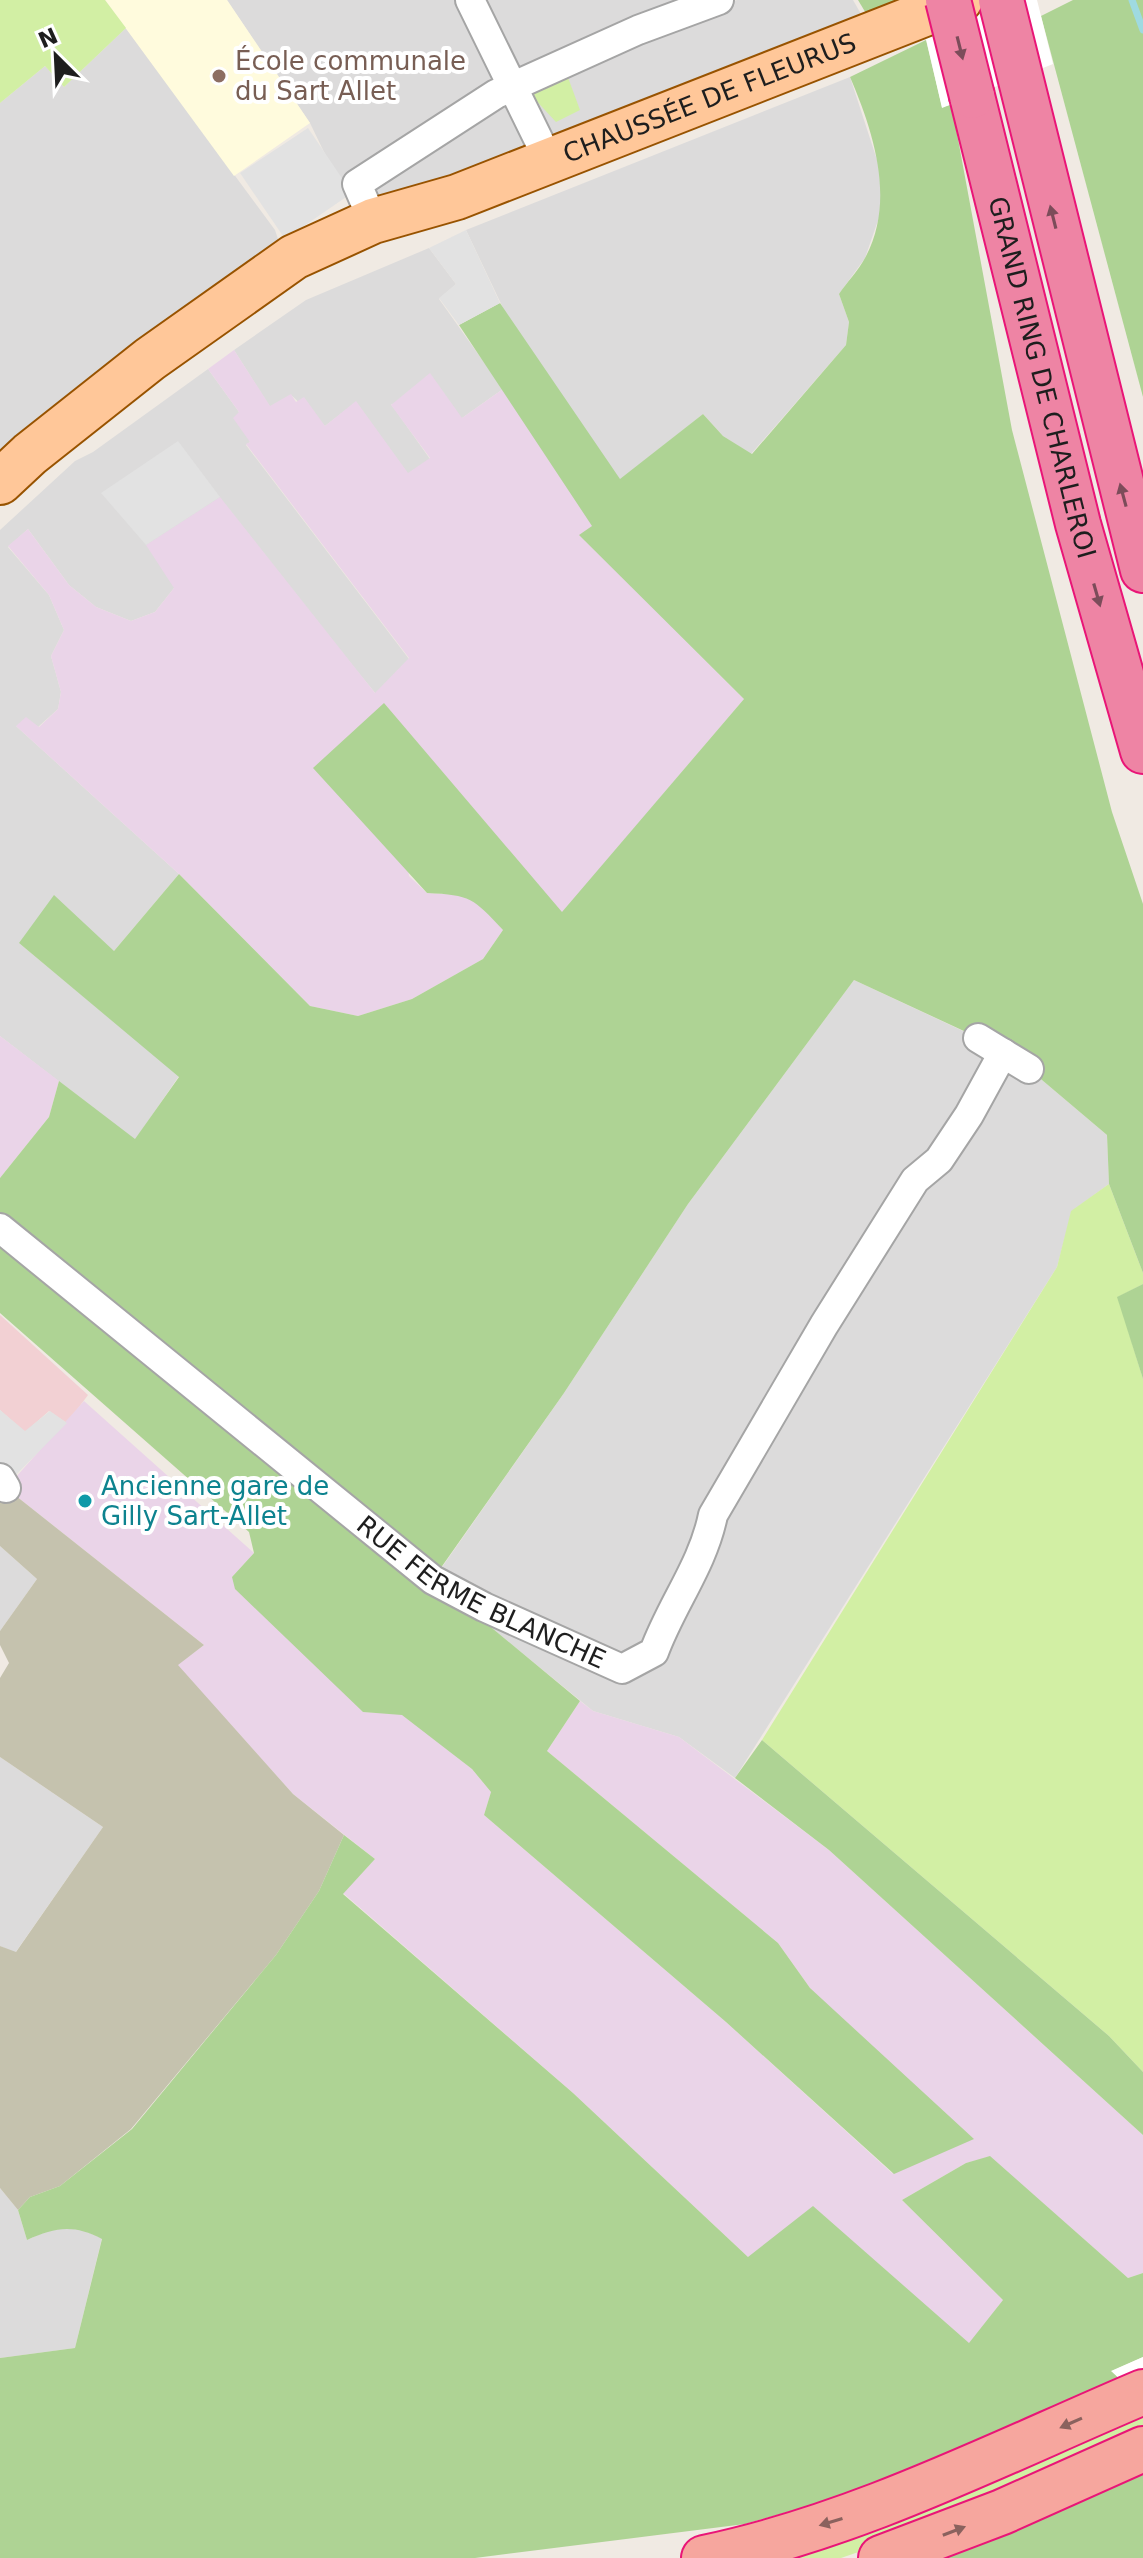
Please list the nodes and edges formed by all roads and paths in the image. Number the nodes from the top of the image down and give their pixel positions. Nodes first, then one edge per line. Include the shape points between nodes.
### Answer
1 (470, 0) edge
2 (719, 0) edge
3 (948, 0) edge
4 (960, 0) edge
5 (1001, 0) edge
6 (514, 88) junction
7 (549, 161) junction
8 (457, 197) junction
9 (373, 221) junction
10 (209, 319) junction
11 (0, 482) edge
12 (1143, 570) edge
13 (1143, 751) edge
14 (978, 1038) dead end
15 (1003, 1053) junction
16 (1029, 1069) dead end
17 (0, 1228) edge
18 (1143, 2392) edge
19 (1143, 2449) edge
20 (704, 2558) edge
21 (881, 2558) edge

1 - 6 street
2 - 6 street
3 -> 13 highway, GRAND RING DE CHARLEROI, bridge via 1078,524
4 - 7 main road, CHAUSSÉE DE FLEURUS
12 -> 5 highway, GRAND RING DE CHARLEROI
6 - 7 street
6 - 9 street via 496,94 357,184
7 - 8 main road, CHAUSSÉE DE FLEURUS
8 - 9 main road, CHAUSSÉE DE FLEURUS
8 - 10 main road, CHAUSSÉE DE FLEURUS via 367,249
9 - 10 main road, CHAUSSÉE DE FLEURUS via 294,257
10 - 11 main road, CHAUSSÉE DE FLEURUS via 150,359
14 - 15 street
15 - 16 street
15 - 17 street, RUE FERME BLANCHE via 939,1160 915,1180 713,1515 707,1545 665,1620 654,1652 622,1669 433,1580
18 -> 20 highway via 863,2512
21 -> 19 highway via 1002,2512

